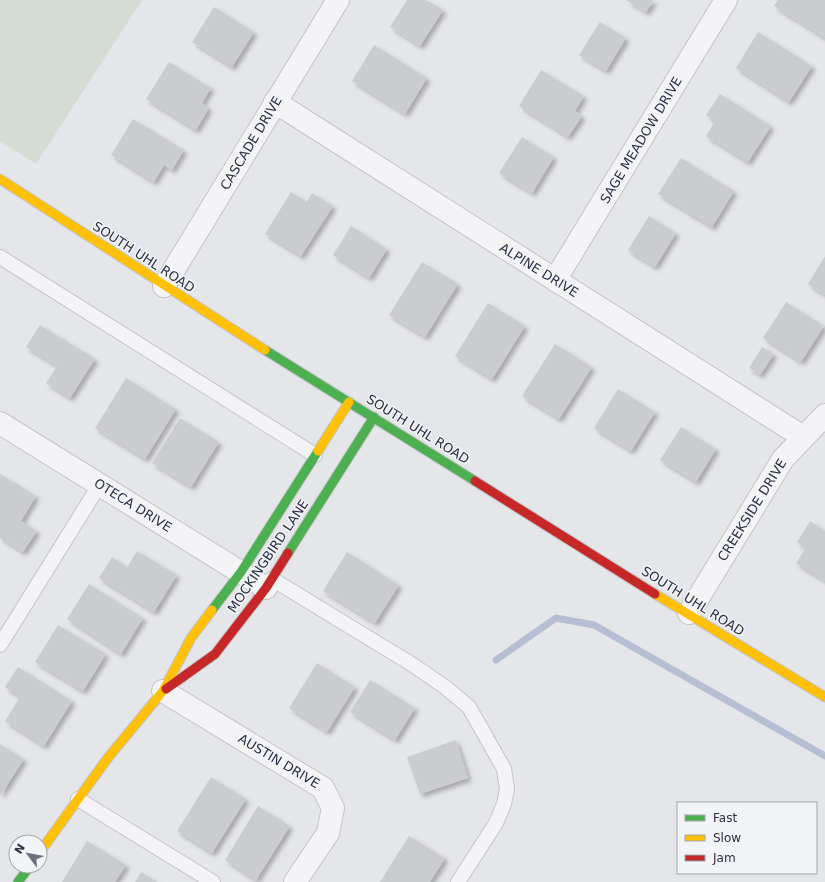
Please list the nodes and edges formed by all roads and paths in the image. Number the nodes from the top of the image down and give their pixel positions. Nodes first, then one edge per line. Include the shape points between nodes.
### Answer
1 (338, 0) edge
2 (726, 0) edge
3 (275, 102) junction
4 (0, 179) edge
5 (0, 257) edge
6 (555, 280) junction
7 (164, 286) junction
8 (349, 402) junction
9 (825, 415) edge
10 (374, 417) junction
11 (0, 422) edge
12 (803, 438) junction
13 (315, 455) junction
14 (100, 484) junction
15 (241, 572) junction
16 (269, 583) junction
17 (689, 613) junction
18 (0, 645) edge
19 (163, 691) junction
20 (825, 696) edge
21 (78, 799) junction
22 (48, 841) edge
23 (213, 882) edge
24 (295, 882) edge
25 (458, 882) edge

1 - 3 street, CASCADE DRIVE
2 - 6 street, SAGE MEADOW DRIVE
3 - 6 street, ALPINE DRIVE
3 - 7 street, CASCADE DRIVE
4 - 7 main road, SOUTH UHL ROAD
5 - 13 lane
6 - 12 street, ALPINE DRIVE
7 - 8 main road, SOUTH UHL ROAD
8 - 10 main road, SOUTH UHL ROAD
8 - 13 main road, MOCKINGBIRD LANE
9 - 12 street, CREEKSIDE DRIVE
10 - 16 main road, MOCKINGBIRD LANE
10 - 17 main road, SOUTH UHL ROAD
11 - 14 street, OTECA DRIVE
12 - 17 street, CREEKSIDE DRIVE via 782,459
13 - 15 main road, MOCKINGBIRD LANE
14 - 15 street, OTECA DRIVE
14 - 18 lane
15 - 16 street, OTECA DRIVE
15 - 19 main road, MOCKINGBIRD LANE via 191,638
16 - 19 main road, MOCKINGBIRD LANE via 215,654
16 - 25 lane via 413,665 469,707 504,769 507,789 496,823
17 - 20 main road, SOUTH UHL ROAD via 724,637
19 - 21 main road, MOCKINGBIRD LANE
19 - 24 street, AUSTIN DRIVE via 323,788 333,808 328,833
21 - 22 main road, MOCKINGBIRD LANE
21 - 23 lane

